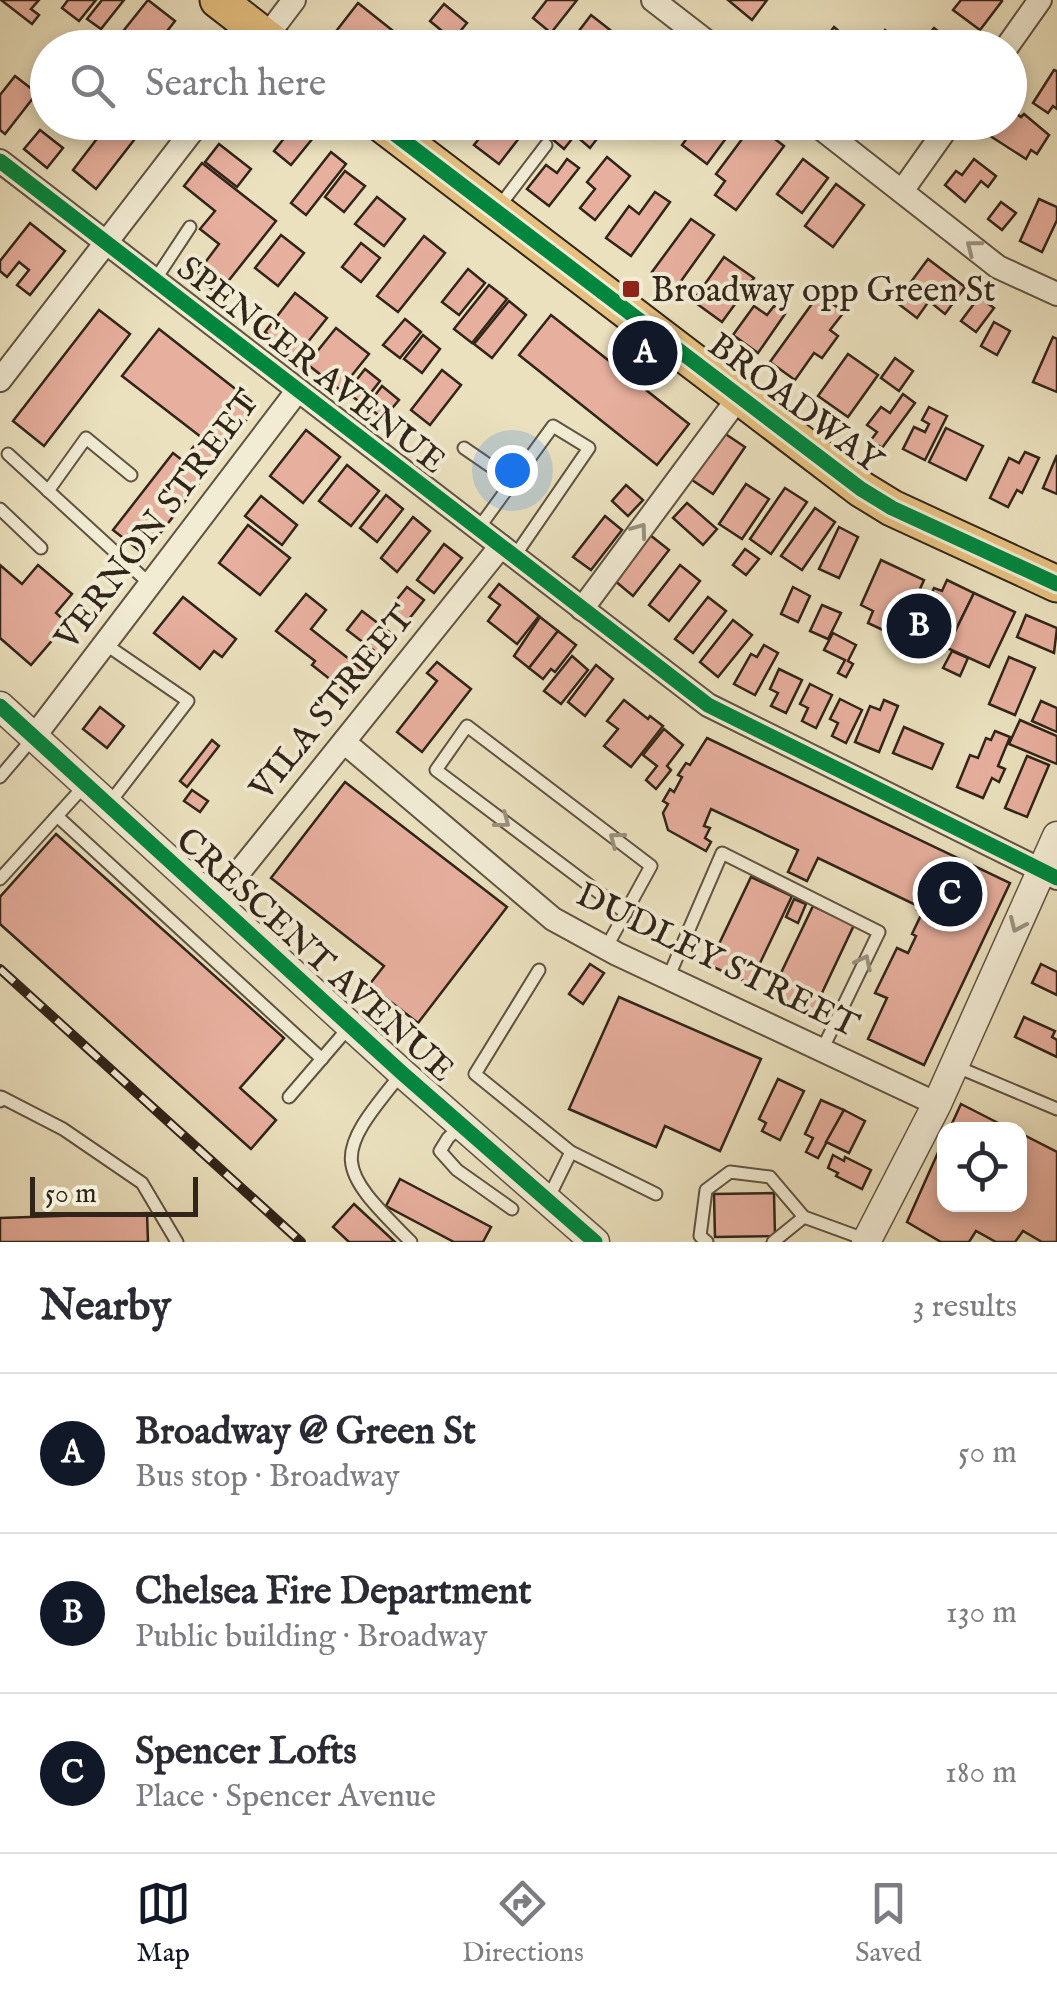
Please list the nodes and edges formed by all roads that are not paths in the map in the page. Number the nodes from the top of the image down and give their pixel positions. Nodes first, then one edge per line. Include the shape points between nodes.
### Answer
1 (218, 0) edge
2 (294, 0) edge
3 (653, 0) edge
4 (1040, 0) edge
5 (252, 30) edge
6 (276, 30) edge
7 (692, 30) edge
8 (1019, 30) edge
9 (185, 140) edge
10 (402, 140) edge
11 (836, 140) edge
12 (939, 140) edge
13 (546, 145) dead end
14 (0, 161) edge
15 (902, 191) junction
16 (495, 211) junction
17 (190, 227) dead end
18 (106, 243) junction
19 (155, 280) junction
20 (1057, 294) edge
21 (0, 380) edge
22 (298, 390) junction
23 (739, 397) junction
24 (464, 448) dead end
25 (8, 454) dead end
26 (131, 474) dead end
27 (512, 481) junction
28 (48, 490) junction
29 (0, 509) edge
30 (478, 529) junction
31 (42, 548) dead end
32 (507, 551) junction
33 (1056, 580) edge
34 (150, 584) junction
35 (582, 609) junction
36 (105, 644) junction
37 (0, 706) edge
38 (33, 738) junction
39 (344, 742) junction
40 (0, 778) edge
41 (86, 785) junction
42 (108, 805) junction
43 (57, 816) junction
44 (1057, 836) edge
45 (1049, 874) edge
46 (0, 879) edge
47 (215, 902) junction
48 (626, 913) junction
49 (606, 948) junction
50 (539, 970) dead end
51 (668, 978) junction
52 (350, 1026) junction
53 (822, 1050) junction
54 (322, 1059) junction
55 (954, 1065) junction
56 (402, 1073) junction
57 (289, 1097) dead end
58 (0, 1101) edge
59 (936, 1104) junction
60 (1057, 1110) edge
61 (462, 1125) junction
62 (570, 1152) junction
63 (656, 1194) dead end
64 (548, 1200) junction
65 (512, 1209) dead end
66 (804, 1217) junction
67 (866, 1241) edge
68 (178, 1242) edge
69 (412, 1242) edge
70 (595, 1242) edge
71 (707, 1242) edge
72 (773, 1242) edge

1 - 5 main road
2 - 6 street
3 - 7 street
4 - 8 street
9 - 18 street
10 - 16 main road, BROADWAY
11 - 15 street
12 - 15 street
13 - 16 lane
14 - 18 street, SPENCER AVENUE
20 -> 15 street via 998,267
16 - 23 main road, BROADWAY
17 - 19 lane
18 - 19 street, SPENCER AVENUE
18 - 21 street
19 - 22 street, SPENCER AVENUE
22 - 30 street, SPENCER AVENUE
22 - 34 street, VERNON STREET
23 - 33 main road, BROADWAY via 876,499
35 -> 23 street
24 - 27 lane
25 - 28 lane
26 - 28 lane via 86,438
27 - 30 lane
27 - 32 lane via 553,426 588,448
28 - 34 lane
29 - 31 lane
30 - 32 street, SPENCER AVENUE
32 - 35 street, SPENCER AVENUE
32 - 39 street, VILA STREET
34 - 36 street, VERNON STREET
35 - 45 street, SPENCER AVENUE via 722,714
36 - 38 street, VERNON STREET
36 - 42 lane via 188,701
37 - 38 street, CRESCENT AVENUE
38 - 40 lane
38 - 41 street, CRESCENT AVENUE
39 - 47 street, VILA STREET
39 - 49 street, DUDLEY STREET via 553,919
41 - 42 street, CRESCENT AVENUE
41 - 43 lane
42 - 47 street, CRESCENT AVENUE
43 - 46 lane
43 - 54 lane
44 - 45 street
45 -> 55 street
47 - 52 street, CRESCENT AVENUE
48 -> 48 lane via 651,866 468,726 436,770
48 - 49 lane
49 - 51 street, DUDLEY STREET
50 - 62 lane via 475,1074
51 - 53 street, DUDLEY STREET
53 -> 51 lane via 878,932 722,854
52 - 54 lane
52 - 56 street, CRESCENT AVENUE
53 - 59 street, DUDLEY STREET
54 - 57 lane
55 - 59 street
55 - 60 lane
56 - 61 street, CRESCENT AVENUE
56 - 69 lane via 359,1126 350,1158 374,1207
58 - 68 lane via 63,1129 142,1184
59 - 67 street
61 - 64 street, CRESCENT AVENUE
61 - 65 lane via 440,1151
62 - 63 lane
62 - 64 lane
64 - 70 street, CRESCENT AVENUE
66 - 67 lane
66 - 71 lane via 770,1176 730,1172 706,1190 700,1236
66 - 72 lane

